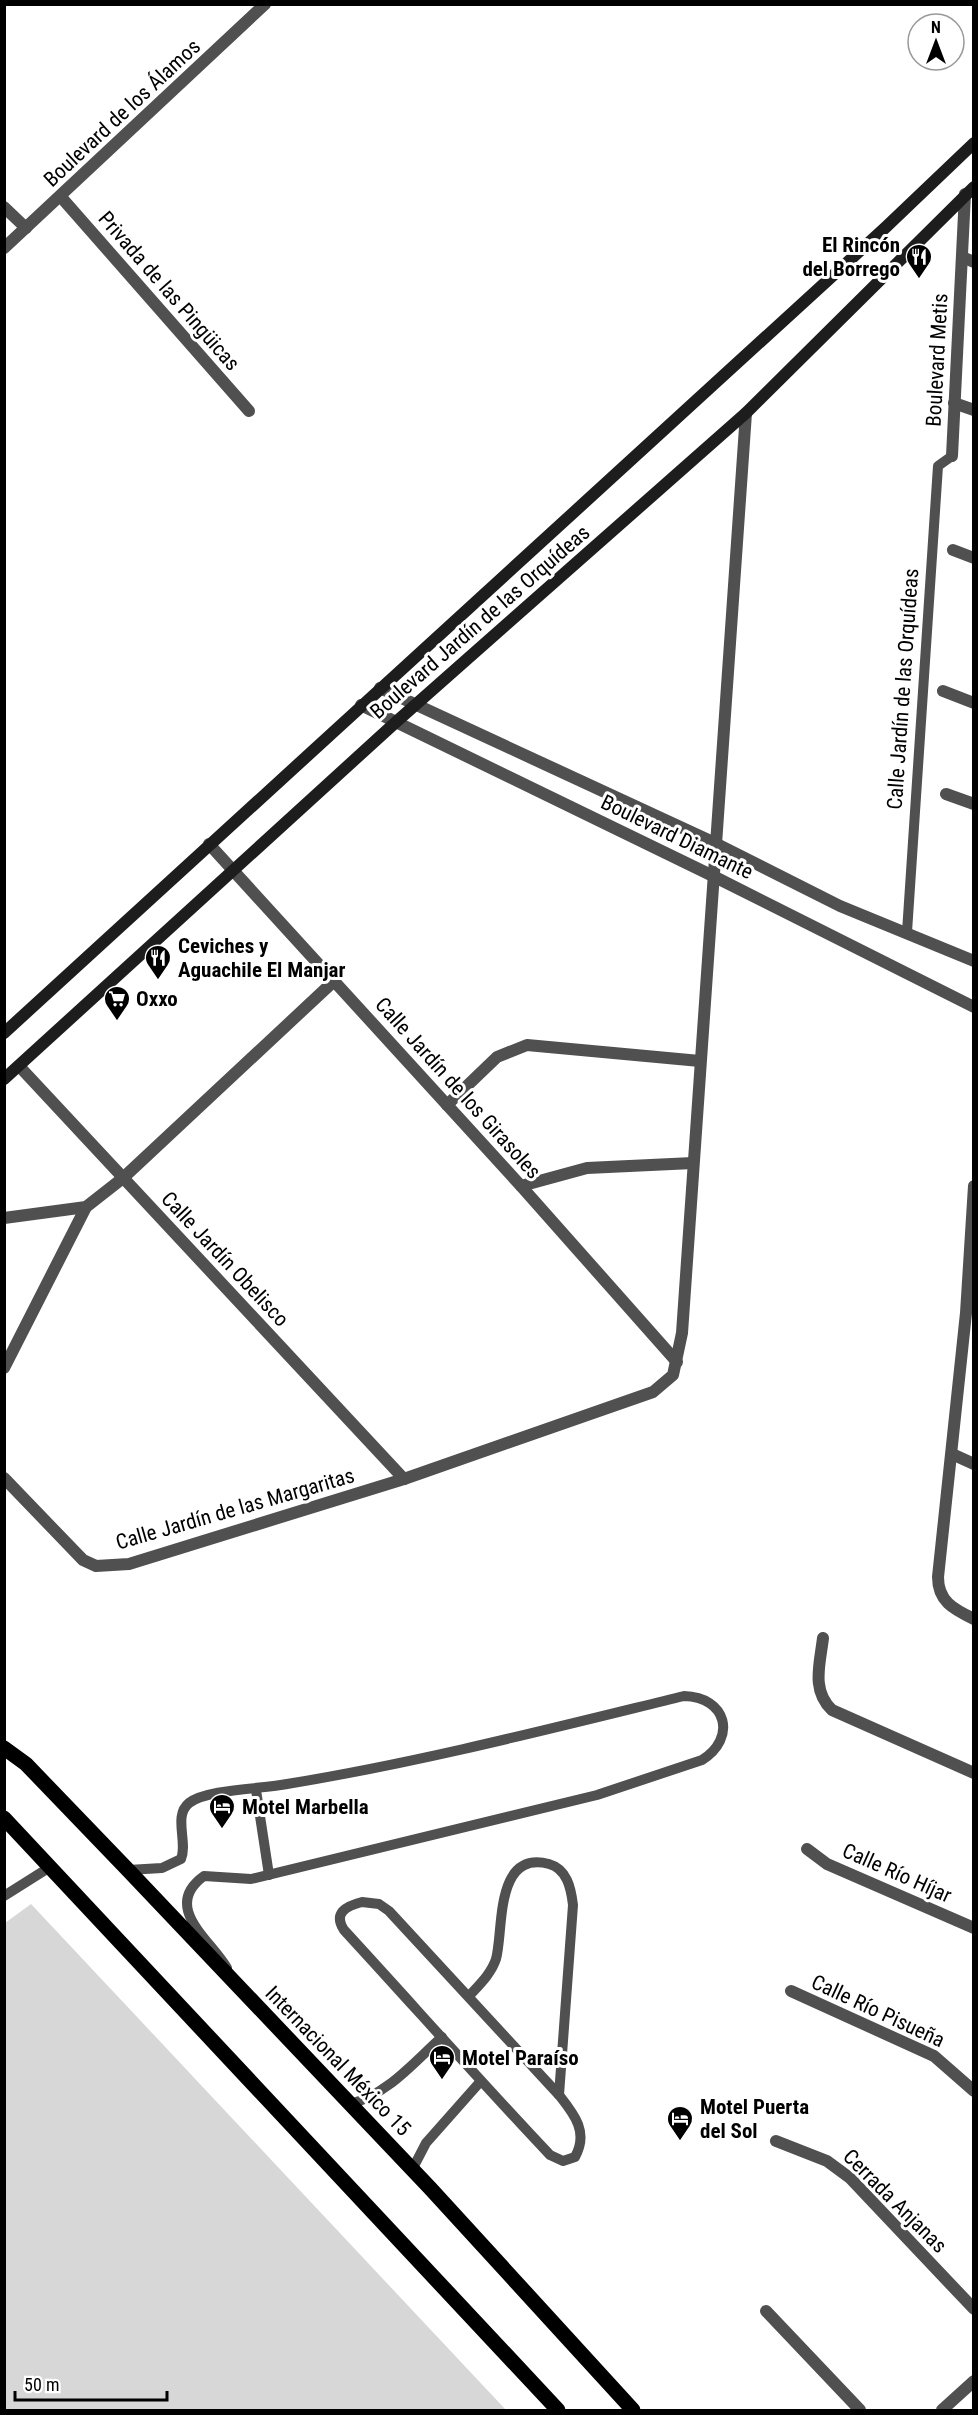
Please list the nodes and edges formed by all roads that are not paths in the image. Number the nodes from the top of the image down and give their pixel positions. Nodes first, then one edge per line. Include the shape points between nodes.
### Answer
1 (265, 4) edge
2 (974, 143) edge
3 (969, 191) edge
4 (61, 197) junction
5 (4, 207) edge
6 (26, 228) junction
7 (4, 248) edge
8 (968, 260) edge
9 (954, 403) junction
10 (974, 410) edge
11 (249, 411) dead end
12 (746, 413) junction
13 (952, 456) joint
14 (953, 550) dead end
15 (974, 558) edge
16 (380, 688) junction
17 (943, 691) dead end
18 (974, 703) edge
19 (417, 704) junction
20 (362, 705) junction
21 (396, 722) junction
22 (946, 794) dead end
23 (974, 804) edge
24 (209, 844) junction
25 (717, 844) junction
26 (233, 869) junction
27 (713, 876) junction
28 (907, 932) junction
29 (974, 961) edge
30 (334, 981) junction
31 (974, 1007) edge
32 (4, 1034) edge
33 (700, 1061) junction
34 (19, 1066) junction
35 (4, 1079) edge
36 (447, 1105) junction
37 (693, 1162) junction
38 (123, 1178) junction
39 (521, 1186) junction
40 (974, 1186) edge
41 (86, 1208) junction
42 (4, 1218) edge
43 (970, 1315) edge
44 (676, 1362) junction
45 (4, 1368) edge
46 (952, 1454) junction
47 (974, 1464) edge
48 (4, 1478) edge
49 (404, 1479) junction
50 (974, 1619) edge
51 (823, 1638) dead end
52 (4, 1748) edge
53 (974, 1773) edge
54 (256, 1790) junction
55 (4, 1818) edge
56 (807, 1850) dead end
57 (50, 1867) junction
58 (128, 1870) junction
59 (268, 1875) junction
60 (4, 1896) edge
61 (974, 1928) edge
62 (236, 1984) junction
63 (791, 1991) dead end
64 (469, 1996) junction
65 (442, 2037) junction
66 (480, 2082) junction
67 (973, 2091) edge
68 (559, 2095) junction
69 (350, 2104) junction
70 (776, 2141) dead end
71 (430, 2188) junction
72 (974, 2309) edge
73 (766, 2311) dead end
74 (974, 2381) edge
75 (558, 2410) edge
76 (633, 2410) edge
77 (860, 2410) edge
78 (942, 2410) edge

1 - 4 street, Boulevard de los Álamos
2 - 16 street, Boulevard Jardín de las Orquídeas
3 - 8 street, Boulevard Metis
3 - 12 street, Boulevard Jardín de las Orquídeas
4 - 6 street, Boulevard de los Álamos
4 - 11 street, Privada de las Pingüicas
5 - 6 street
6 - 7 street, Boulevard de los Álamos
8 - 9 street, Boulevard Metis
9 - 10 street
9 - 13 street, Boulevard Metis
12 - 19 street, Boulevard Jardín de las Orquídeas
12 - 25 street
13 - 28 lane, Calle Jardín de las Orquídeas via 938,466
14 - 15 street
16 - 19 street, Boulevard Diamante
16 - 20 street, Boulevard Jardín de las Orquídeas
17 - 18 street
19 - 21 street, Boulevard Jardín de las Orquídeas
19 - 25 street, Boulevard Diamante
20 - 21 street, Boulevard Diamante
20 - 24 street, Boulevard Jardín de las Orquídeas
21 - 26 street, Boulevard Jardín de las Orquídeas
21 - 27 street, Boulevard Diamante
22 - 23 street
24 - 26 street, Calle Jardín de los Girasoles
24 - 32 street, Boulevard Jardín de las Orquídeas
25 - 27 street
25 - 28 street, Boulevard Diamante via 840,906
26 - 30 street, Calle Jardín de los Girasoles
26 - 34 street, Boulevard Jardín de las Orquídeas
27 - 31 street, Boulevard Diamante
27 - 33 street
28 - 29 street, Boulevard Diamante
30 - 36 street, Calle Jardín de los Girasoles
30 - 38 street
33 - 36 street via 527,1045 497,1057
33 - 37 street
34 - 35 street, Boulevard Jardín de las Orquídeas
34 - 38 street, Calle Jardín Obelisco
36 - 39 street, Calle Jardín de los Girasoles
37 - 39 street via 587,1168
37 - 44 street via 682,1333
38 - 41 street
38 - 49 street, Calle Jardín Obelisco
39 - 44 street, Calle Jardín de los Girasoles
40 - 43 street
41 - 42 street
41 - 45 street
43 - 46 street
44 - 49 street, Calle Jardín de las Margaritas via 673,1375 653,1392
46 - 47 street
46 - 50 street via 938,1586 948,1606
48 - 49 street, Calle Jardín de las Margaritas via 83,1560 96,1566 129,1564
51 - 53 street via 818,1682 823,1701 832,1710
52 - 58 main road, Internacional México 15 via 26,1764
54 - 58 lane via 211,1794 188,1804 182,1814 185,1850 181,1859 162,1868
54 - 59 lane
54 - 59 lane via 372,1768 684,1696 701,1697 713,1704 723,1729 722,1743 702,1760 597,1795
55 - 57 main road
56 - 61 street, Calle Río Híjar via 827,1864
57 - 60 lane
57 - 75 main road
58 - 62 main road, Internacional México 15
59 - 62 lane via 243,1880 204,1876 190,1894 187,1906 191,1924 218,1953
62 - 69 main road, Internacional México 15
63 - 67 street, Calle Río Pisueña via 934,2056
64 - 65 lane via 379,1904 362,1902 339,1913 344,1930
64 - 68 lane
64 - 68 lane via 484,1980 496,1957 501,1904 515,1872 541,1862 555,1866 565,1875 573,1905
65 - 66 lane
65 - 69 lane via 379,2093
66 - 68 lane via 550,2155 570,2161 579,2150 580,2125
66 - 71 lane via 418,2155 413,2168
69 - 71 main road, Internacional México 15
70 - 72 street, Cerrada Anjanas via 827,2161 849,2178
71 - 76 main road, Internacional México 15
73 - 77 street
74 - 78 street

